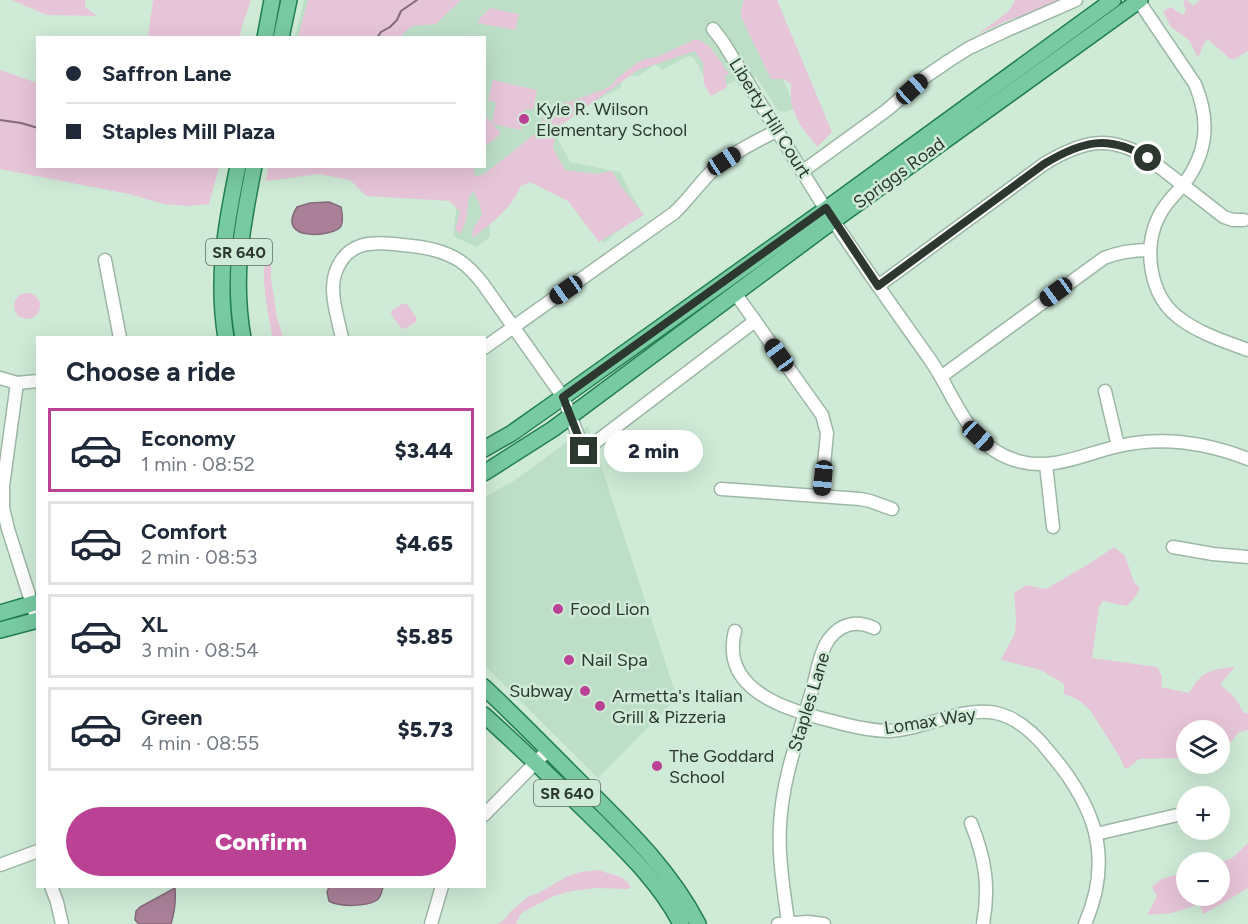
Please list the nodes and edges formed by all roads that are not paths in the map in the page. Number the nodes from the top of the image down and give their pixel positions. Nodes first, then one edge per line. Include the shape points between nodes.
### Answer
1 (273, 0) edge
2 (289, 0) edge
3 (1076, 0) edge
4 (1113, 0) edge
5 (1139, 0) edge
6 (713, 29) dead end
7 (265, 36) edge
8 (281, 36) edge
9 (777, 130) junction
10 (238, 168) edge
11 (254, 168) edge
12 (803, 171) junction
13 (1183, 185) junction
14 (830, 215) junction
15 (1244, 220) dead end
16 (1149, 250) junction
17 (105, 260) dead end
18 (878, 286) junction
19 (735, 293) junction
20 (755, 321) junction
21 (514, 326) junction
22 (120, 336) edge
23 (226, 336) edge
24 (243, 336) edge
25 (342, 336) edge
26 (486, 347) edge
27 (1248, 350) edge
28 (942, 376) junction
29 (0, 378) edge
30 (36, 381) edge
31 (17, 383) junction
32 (1105, 391) dead end
33 (563, 397) junction
34 (570, 415) junction
35 (1118, 446) junction
36 (486, 448) edge
37 (1248, 459) edge
38 (1046, 465) junction
39 (486, 472) edge
40 (721, 489) dead end
41 (821, 496) junction
42 (892, 510) dead end
43 (1053, 527) dead end
44 (1173, 547) dead end
45 (1248, 557) edge
46 (34, 603) edge
47 (0, 613) edge
48 (36, 620) edge
49 (874, 628) dead end
50 (0, 630) edge
51 (735, 631) dead end
52 (486, 689) edge
53 (805, 714) junction
54 (486, 717) edge
55 (548, 750) junction
56 (536, 762) junction
57 (486, 813) edge
58 (1176, 815) edge
59 (971, 823) dead end
60 (1096, 834) junction
61 (36, 852) edge
62 (0, 865) edge
63 (52, 888) edge
64 (441, 888) edge
65 (783, 923) edge
66 (62, 924) edge
67 (431, 924) edge
68 (681, 924) edge
69 (698, 924) edge
70 (824, 924) edge
71 (983, 924) edge
72 (1085, 924) edge

1 - 7 main road
2 - 8 main road
3 - 12 street via 948,61
4 - 14 main road, Spriggs Road
5 - 13 street via 1188,71 1204,111 1203,147
5 - 14 main road, Spriggs Road
6 - 9 street, Liberty Hill Court
9 - 12 street, Liberty Hill Court
9 - 21 street via 724,161 674,213
10 - 23 main road, SR 640 via 222,256
11 - 24 main road, SR 640 via 238,256
12 - 14 street, Liberty Hill Court
13 - 15 street via 1224,217
13 - 16 street via 1158,217
13 - 18 street via 1148,158 1124,146 1102,143 1077,147 1044,164
14 - 18 street, Liberty Hill Court
14 - 19 main road, Spriggs Road
14 - 33 main road, Spriggs Road
16 - 27 street via 1156,285 1176,316
16 - 28 street via 1117,252 1104,258
17 - 22 street
18 - 28 street, Liberty Hill Court
19 - 20 street
19 - 34 main road, Spriggs Road
20 - 34 street via 584,451
20 - 41 street via 825,424 827,443
21 - 25 street via 471,269 460,261 435,249 376,242 358,246 337,269 333,286
21 - 26 street
21 - 33 street
28 - 38 street, Liberty Hill Court via 969,426 988,446 1008,458
29 - 31 street
30 - 31 street
31 - 46 street via 3,508
32 - 35 street
33 - 34 street
33 - 36 main road, Spriggs Road
34 - 39 main road, Spriggs Road
35 - 37 street via 1172,441 1216,448
35 - 38 street
38 - 43 street
40 - 41 street
41 - 42 street via 870,501
44 - 45 street
46 - 47 main road
48 - 50 main road
49 - 53 street, Staples Lane via 853,624 830,638
51 - 53 street, Lomax Way via 734,657 747,684 772,701
52 - 55 main road, SR 640
53 - 60 street, Lomax Way via 890,731 973,712 1008,717 1030,731 1065,772 1090,814
53 - 65 street, Staples Lane via 787,778 780,823
54 - 56 main road, SR 640
55 - 56 street
55 - 69 main road, SR 640 via 637,839 671,881
56 - 57 street
56 - 68 main road, SR 640 via 636,862
58 - 60 street
59 - 71 street via 986,876
60 - 72 street, Lomax Way via 1098,877
61 - 62 street
63 - 66 street
64 - 67 street
65 - 70 street

